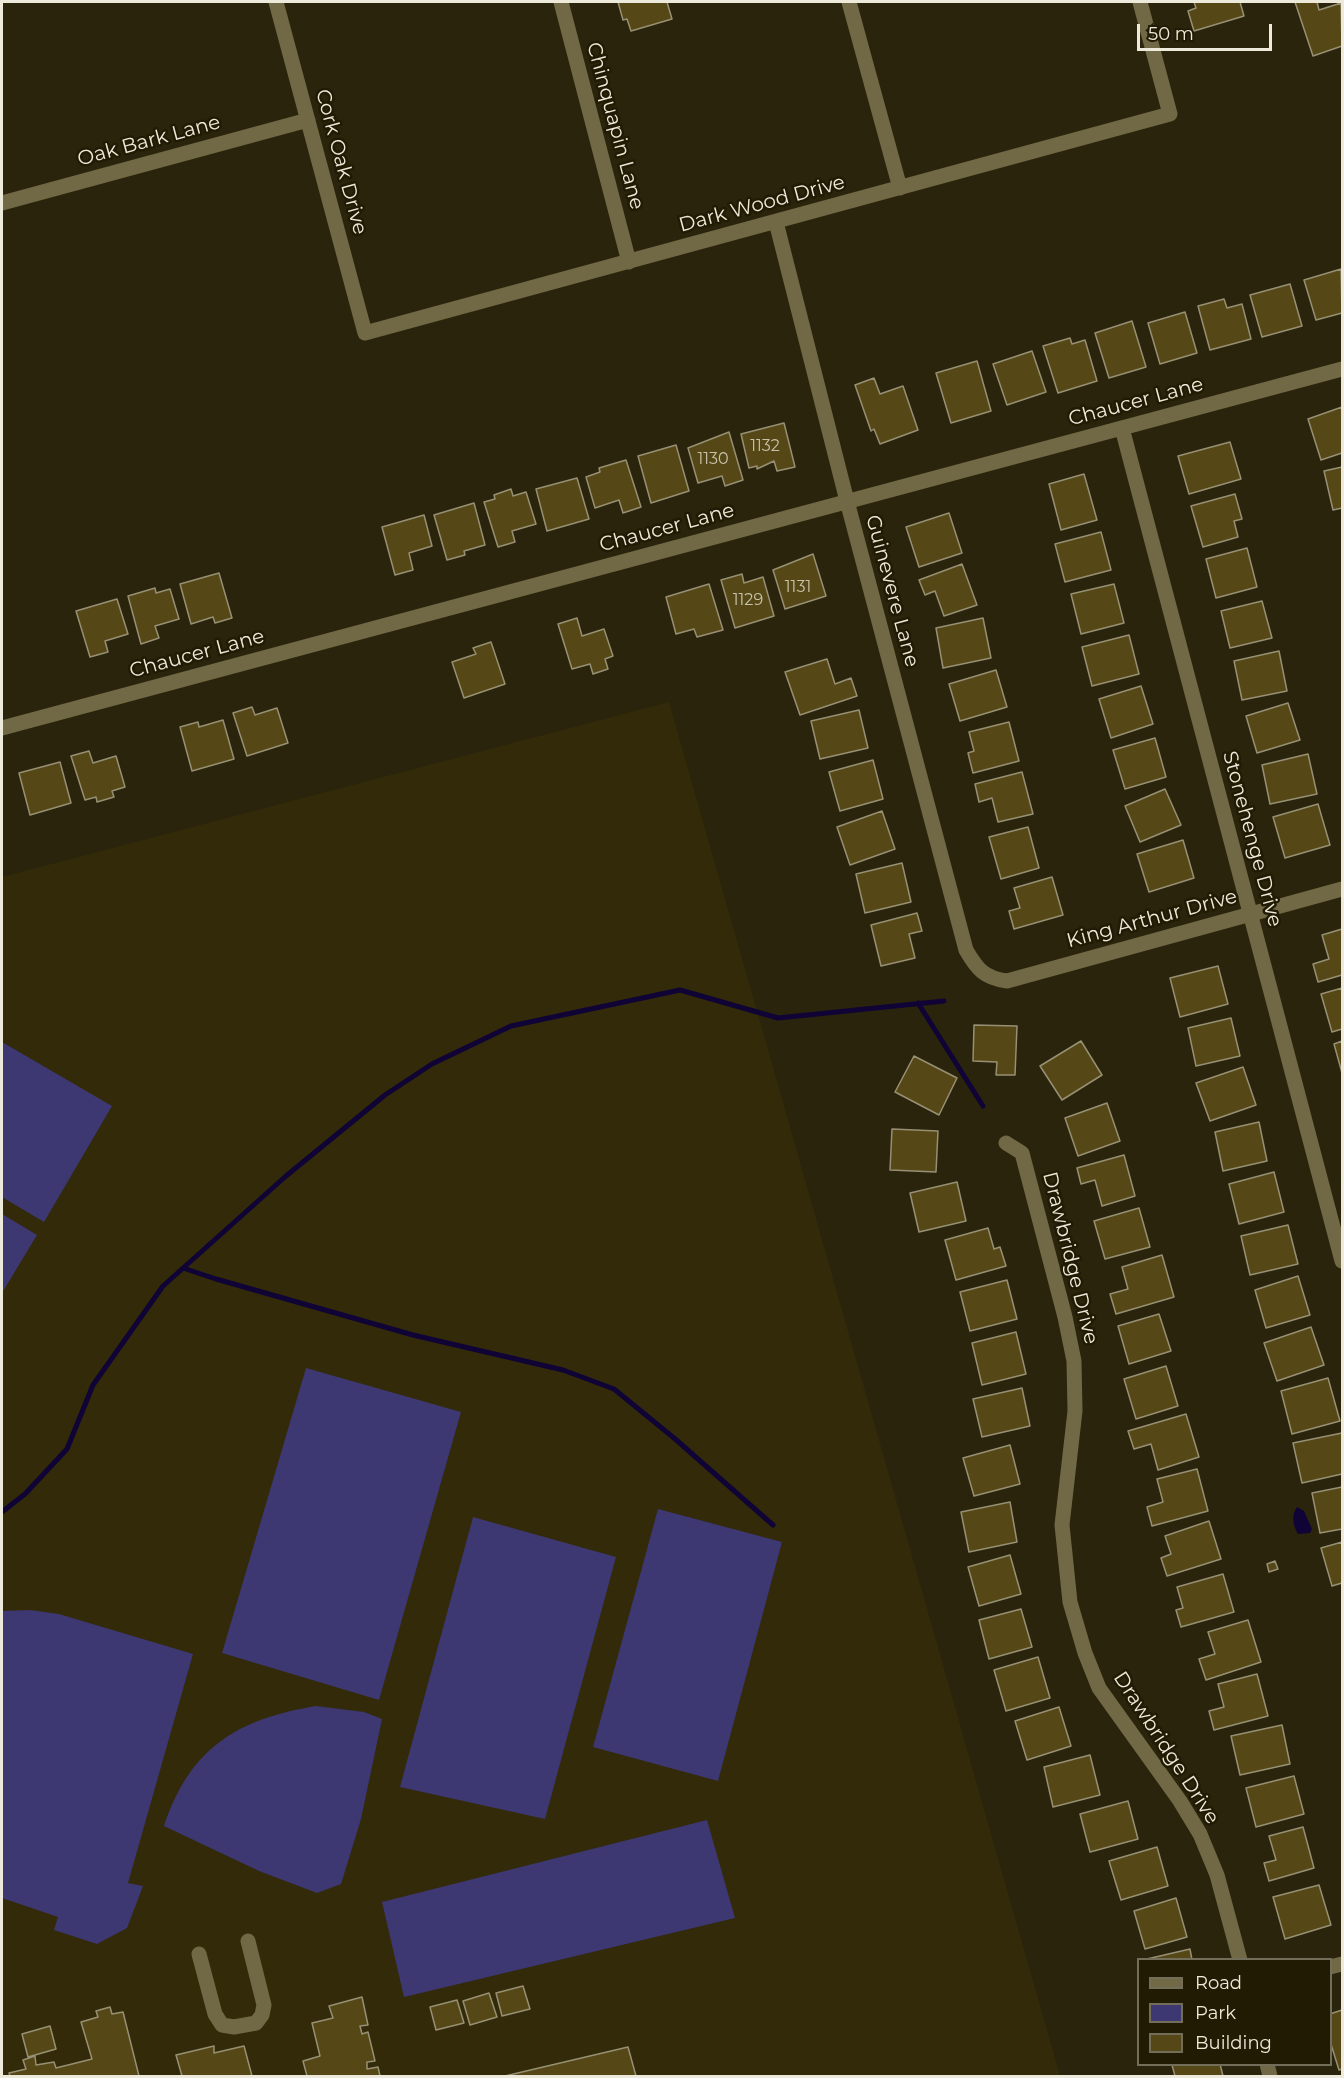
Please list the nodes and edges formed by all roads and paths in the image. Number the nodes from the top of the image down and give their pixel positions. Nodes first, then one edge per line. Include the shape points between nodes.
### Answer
1 (276, 2) edge
2 (561, 2) edge
3 (849, 2) edge
4 (1140, 2) edge
5 (308, 120) junction
6 (900, 188) junction
7 (2, 203) edge
8 (777, 222) junction
9 (629, 262) junction
10 (365, 333) joint
11 (1342, 369) edge
12 (1122, 428) junction
13 (847, 501) junction
14 (2, 728) edge
15 (1342, 889) edge
16 (1250, 914) junction
17 (976, 968) joint
18 (1006, 1143) dead end
19 (1342, 1261) edge
20 (248, 1941) dead end
21 (199, 1954) dead end
22 (1240, 1958) edge

1 - 5 street, Cork Oak Drive
2 - 9 street, Chinquapin Lane
3 - 6 street
4 - 6 street, Dark Wood Drive via 1170,114
5 - 7 street, Oak Bark Lane
5 - 10 street, Cork Oak Drive
6 - 8 street, Dark Wood Drive
8 - 9 street, Dark Wood Drive
8 - 13 street, Guinevere Lane
9 - 10 street, Dark Wood Drive
11 - 12 street, Chaucer Lane
12 - 13 street, Chaucer Lane
12 - 16 street, Stonehenge Drive
13 - 14 street, Chaucer Lane
13 - 17 street, Guinevere Lane via 966,950
15 - 16 street, King Arthur Drive
16 - 17 street, King Arthur Drive via 1007,981 990,979
16 - 19 street, Stonehenge Drive
18 - 22 street, Drawbridge Drive via 1022,1153 1074,1362 1075,1411 1062,1525 1070,1602 1099,1688 1200,1834 1217,1875
20 - 21 street via 264,2005 256,2023 222,2025 215,2014

